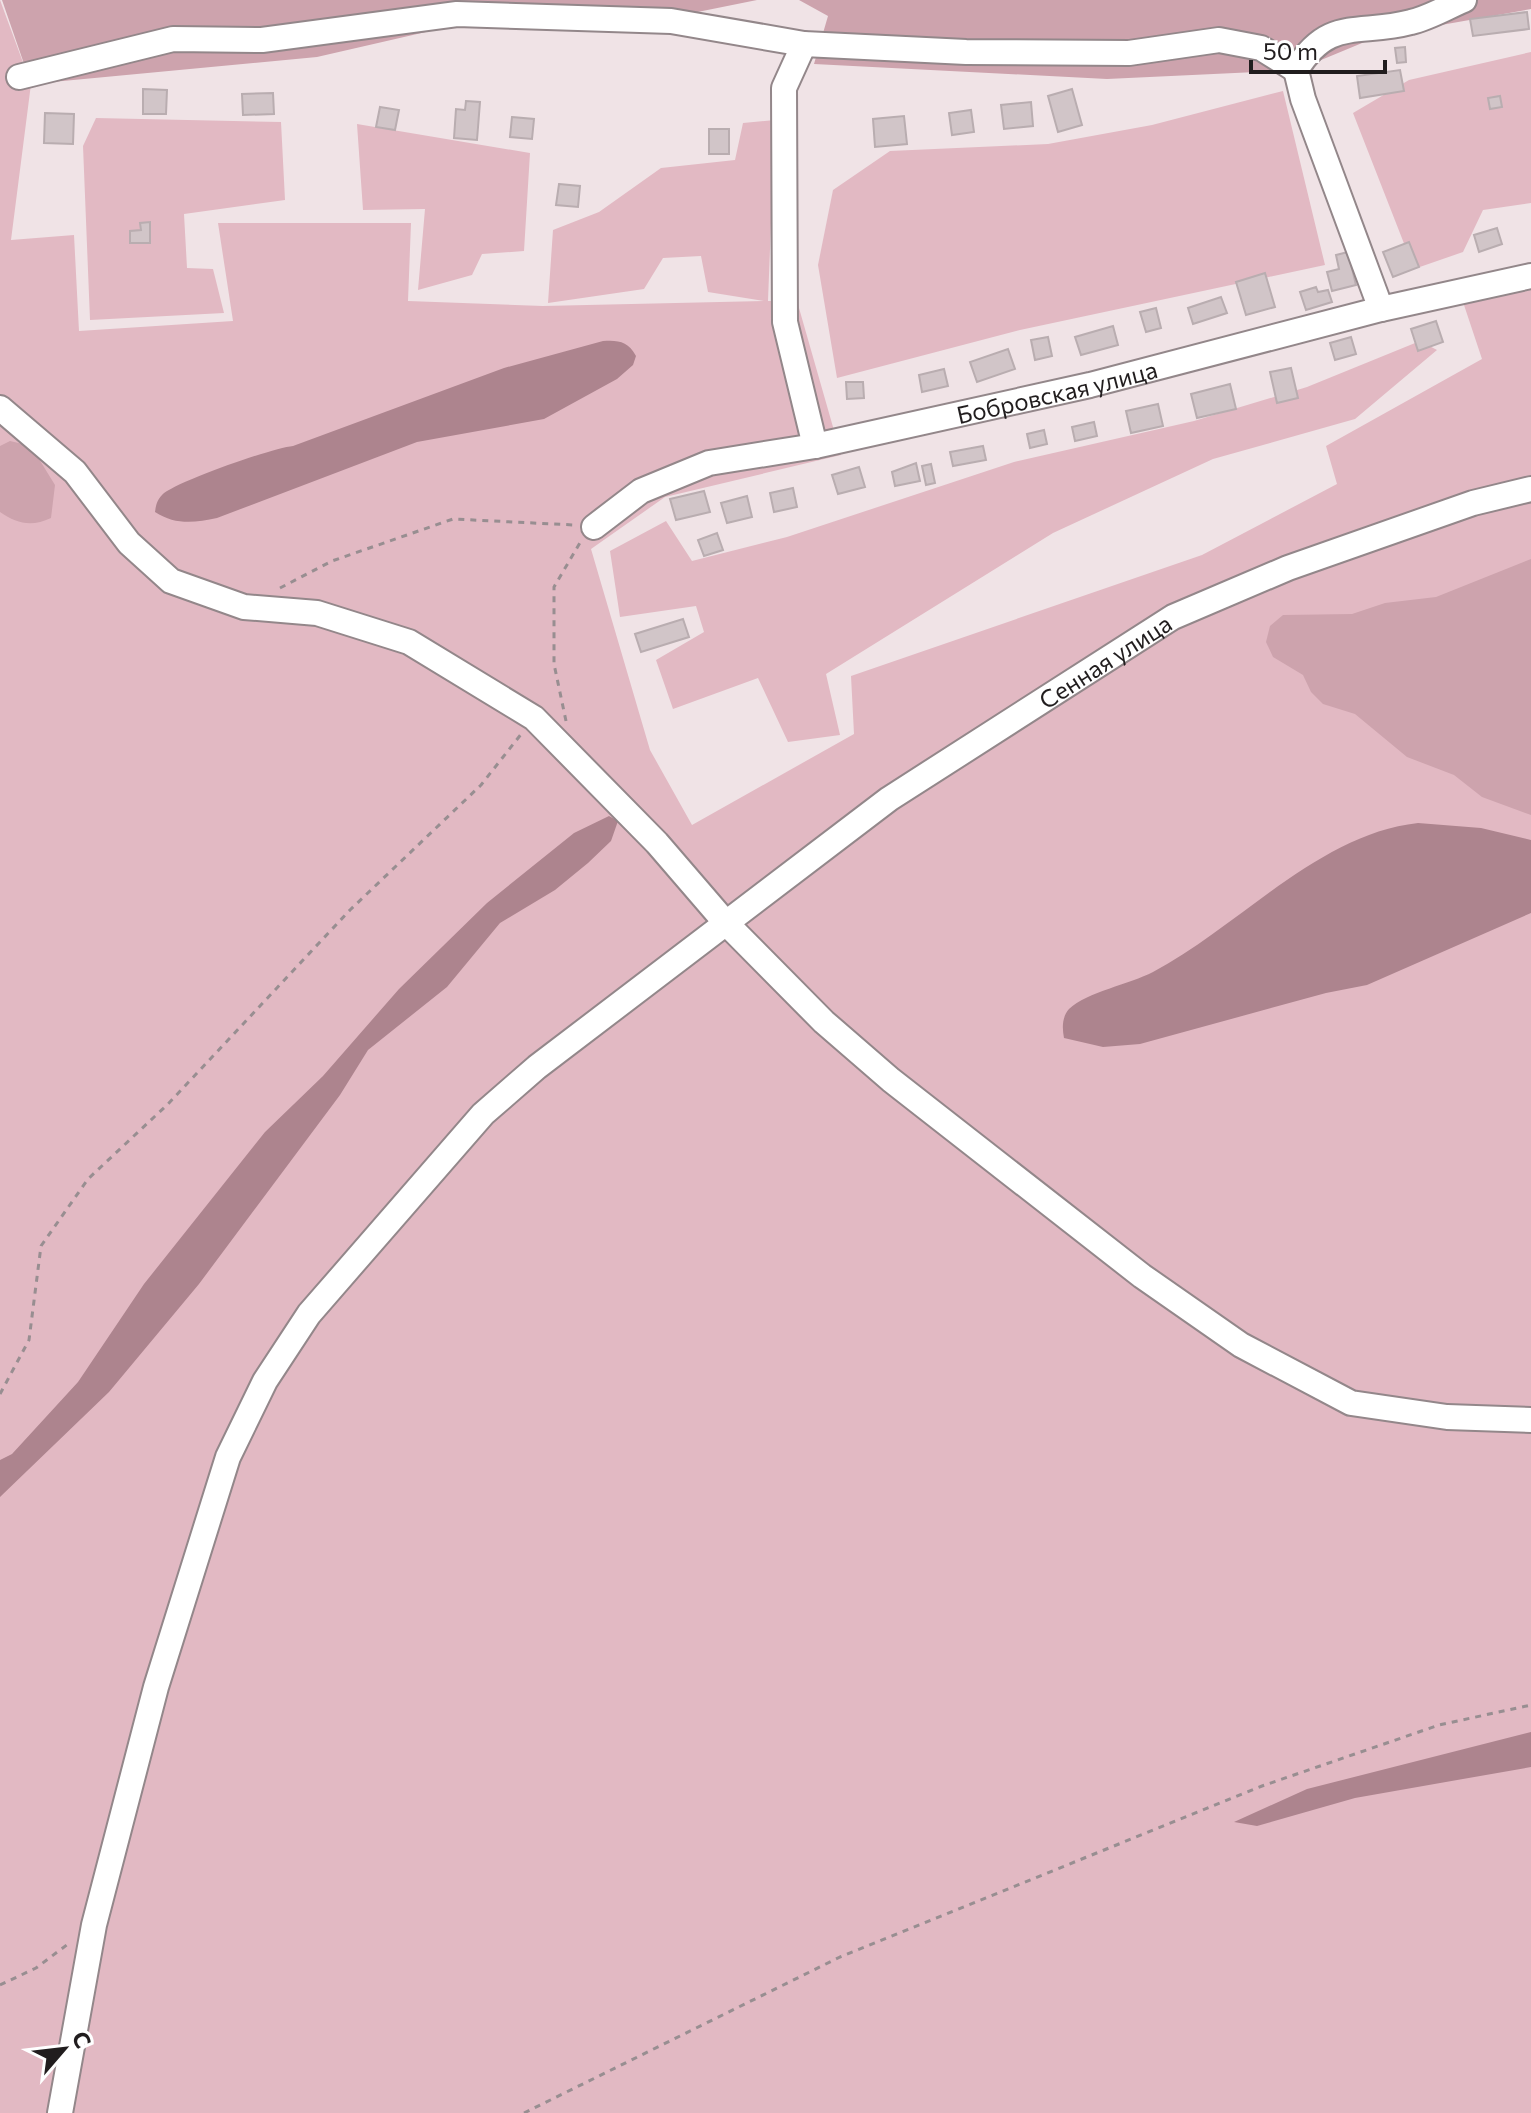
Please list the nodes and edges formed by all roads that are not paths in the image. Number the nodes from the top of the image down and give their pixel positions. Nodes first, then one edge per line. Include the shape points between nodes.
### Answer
1 (1464, 0) edge
2 (804, 44) junction
3 (1296, 70) junction
4 (19, 77) dead end
5 (1530, 278) edge
6 (1381, 309) junction
7 (0, 408) edge
8 (815, 446) junction
9 (1531, 489) edge
10 (594, 527) road end
11 (725, 922) junction
12 (1531, 1420) edge
13 (60, 2113) edge

1 - 3 street via 1412,22 1327,36 1311,46
2 - 3 street via 1129,53 1219,40 1261,48
2 - 4 street via 671,21 457,14 262,40 173,39
2 - 8 street via 784,88 785,322
3 - 6 street
5 - 6 street, Бобровская улица
6 - 8 street, Бобровская улица via 1090,385
7 - 11 street via 75,472 129,543 171,581 244,607 317,613 409,642 534,718 657,843
8 - 10 street, Бобровская улица via 679,473 641,491
9 - 11 street, Сенная улица via 1473,503 1288,568 1173,617 889,799
11 - 12 street via 824,1022 891,1080 1142,1276 1241,1345 1351,1403 1447,1417
11 - 13 street, Сенная улица via 483,1114 309,1314 265,1381 223,1472 156,1687 94,1925

